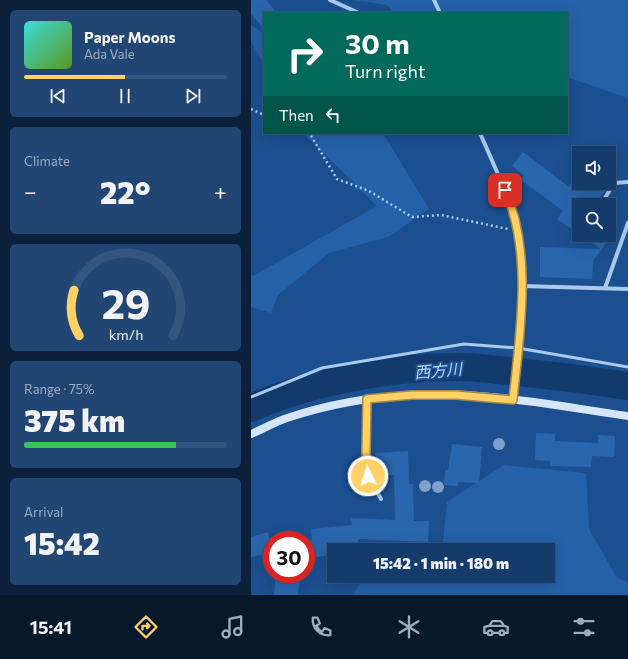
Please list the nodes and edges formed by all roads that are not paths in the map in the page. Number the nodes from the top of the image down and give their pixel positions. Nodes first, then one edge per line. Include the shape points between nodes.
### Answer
1 (330, 0) edge
2 (434, 0) edge
3 (357, 12) edge
4 (440, 12) edge
5 (480, 134) edge
6 (628, 182) edge
7 (605, 198) edge
8 (628, 223) edge
9 (521, 286) junction
10 (605, 288) junction
11 (628, 289) edge
12 (518, 350) junction
13 (628, 367) edge
14 (514, 389) joint
15 (251, 397) edge
16 (367, 399) junction
17 (513, 400) junction
18 (628, 416) edge
19 (251, 434) edge
20 (381, 499) dead end

1 - 3 street
2 - 4 street
5 - 9 street via 511,204 522,254
6 - 7 street via 614,183
8 - 10 street
9 - 10 street
9 - 12 street
10 - 11 street
12 - 13 lane
12 - 14 street
12 - 15 lane via 464,344 322,368
14 - 17 street
16 - 17 street via 456,395
16 - 19 street via 286,418
16 - 20 street via 368,476
17 - 18 street

